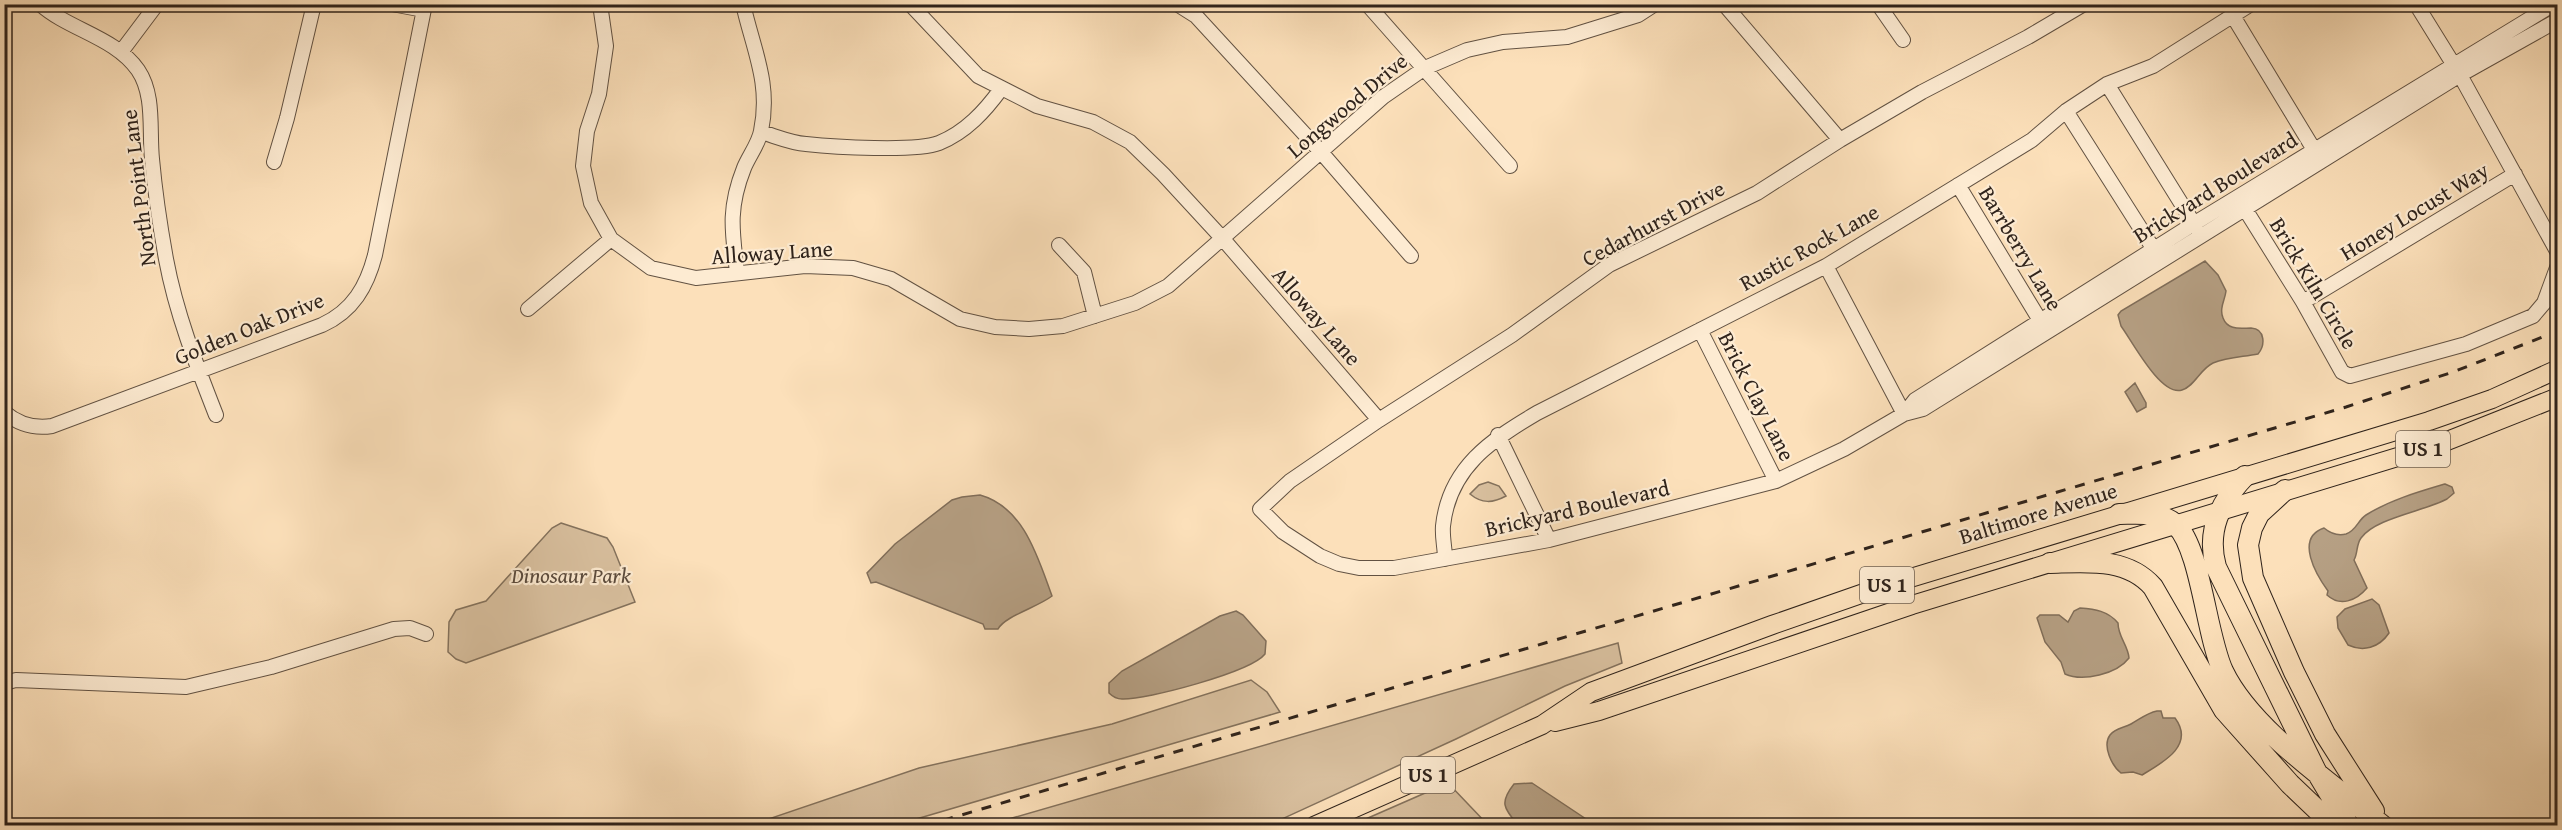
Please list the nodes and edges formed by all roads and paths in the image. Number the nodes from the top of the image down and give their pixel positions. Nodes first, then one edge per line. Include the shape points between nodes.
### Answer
1 (40, 4) edge
2 (157, 4) edge
3 (314, 4) edge
4 (392, 4) edge
5 (600, 4) edge
6 (743, 4) edge
7 (910, 4) edge
8 (1177, 4) edge
9 (1367, 4) edge
10 (1655, 4) edge
11 (1724, 4) edge
12 (1878, 4) edge
13 (2084, 4) edge
14 (2251, 4) edge
15 (2416, 4) edge
16 (2554, 4) edge
17 (424, 7) edge
18 (2233, 16) junction
19 (2558, 20) edge
20 (1903, 40) dead end
21 (121, 52) junction
22 (1425, 68) junction
23 (2457, 70) junction
24 (2107, 84) junction
25 (1001, 89) junction
26 (2066, 111) junction
27 (761, 132) junction
28 (1840, 140) junction
29 (1321, 152) junction
30 (2318, 155) junction
31 (274, 162) dead end
32 (1510, 166) dead end
33 (2515, 174) junction
34 (1958, 185) junction
35 (2245, 209) junction
36 (2198, 230) junction
37 (611, 239) junction
38 (1223, 239) junction
39 (1059, 245) dead end
40 (2558, 253) edge
41 (2157, 255) junction
42 (1411, 256) dead end
43 (2558, 265) edge
44 (1826, 266) junction
45 (737, 272) junction
46 (2303, 302) junction
47 (528, 309) dead end
48 (1095, 316) junction
49 (2040, 320) junction
50 (1700, 330) junction
51 (2048, 332) junction
52 (2558, 369) edge
53 (199, 372) junction
54 (2558, 397) edge
55 (4, 412) edge
56 (1904, 414) junction
57 (216, 415) dead end
58 (1379, 420) junction
59 (1498, 435) junction
60 (2246, 476) junction
61 (1776, 481) junction
62 (2285, 490) junction
63 (1260, 509) joint
64 (2221, 510) junction
65 (2119, 514) junction
66 (2176, 524) junction
67 (1549, 540) junction
68 (1445, 559) junction
69 (2050, 564) junction
70 (426, 634) dead end
71 (4, 683) edge
72 (1542, 725) junction
73 (2316, 771) junction
74 (1314, 825) edge
75 (2334, 825) edge
76 (2349, 825) edge
77 (2383, 825) edge

1 - 21 street, North Point Lane
2 - 21 street
3 - 31 street
4 - 17 street
5 - 37 street, Alloway Lane via 606,46 583,166 591,203
6 - 27 street via 761,63
7 - 25 street, Alloway Lane via 978,76
8 - 29 street via 1196,16
9 - 22 street
10 - 22 street, Longwood Drive via 1638,15 1567,37 1503,42 1467,50
11 - 28 street
12 - 20 street
13 - 28 street, Cedarhurst Drive
14 - 18 street, Rustic Rock Lane
15 - 23 street
16 - 23 street, Brickyard Boulevard
17 - 53 street, Golden Oak Drive via 375,255 359,295 333,320
18 - 24 street, Rustic Rock Lane via 2153,66
18 - 30 street
19 - 23 street, Brickyard Boulevard
21 - 53 street, North Point Lane via 140,72 148,94 165,256
22 - 29 street, Longwood Drive via 1383,97
22 - 32 street
23 - 30 street, Brickyard Boulevard
23 - 33 street
24 - 26 street, Rustic Rock Lane
24 - 36 street
25 - 27 street via 970,124 939,143 914,148 804,144
25 - 38 street, Alloway Lane via 1037,106 1093,122 1130,142
26 - 34 street, Rustic Rock Lane via 2032,140
26 - 41 street
27 - 45 street via 735,192 731,220
28 - 58 street, Cedarhurst Drive via 1757,193 1609,265 1512,335
29 - 38 street, Longwood Drive
29 - 42 street
30 - 35 street, Brickyard Boulevard
30 - 36 street, Brickyard Boulevard
33 - 40 street
33 - 46 street, Honey Locust Way
34 - 44 street, Rustic Rock Lane
34 - 49 street, Barrberry Lane
35 - 36 street, Brickyard Boulevard
35 - 46 street, Brick Kiln Circle
36 - 41 street, Brickyard Boulevard
37 - 45 street, Alloway Lane via 651,268 696,278
37 - 47 street
38 - 48 street, Alloway Lane via 1168,286 1135,303
38 - 58 street, Alloway Lane
39 - 48 street via 1084,272
41 - 49 street, Brickyard Boulevard
41 - 51 street, Brickyard Boulevard
43 - 46 street, Brick Kiln Circle via 2544,303 2533,316 2466,344 2350,376 2342,372
44 - 50 street, Rustic Rock Lane
44 - 56 street
45 - 48 street, Alloway Lane via 805,266 853,268 891,279 960,319 994,327 1063,326
49 - 51 street, Barrberry Lane
49 - 56 street, Brickyard Boulevard via 1915,400
50 - 59 street, Rustic Rock Lane
50 - 61 street, Brick Clay Lane
51 - 56 street, Brickyard Boulevard via 1923,410
52 - 60 main road, Baltimore Avenue / US 1 via 2492,399 2429,421
53 - 55 street, Golden Oak Drive via 52,426 24,424
53 - 57 street, North Point Lane
54 - 62 main road, Baltimore Avenue / US 1 via 2437,445
56 - 61 street, Brickyard Boulevard via 1844,449
58 - 63 street, Cedarhurst Drive via 1290,481
59 - 67 street
59 - 68 street, Rustic Rock Lane via 1479,452 1455,486 1443,527
60 - 64 highway via 2230,492
60 - 65 main road, Baltimore Avenue / US 1
61 - 67 street, Brickyard Boulevard
62 - 64 main road, Baltimore Avenue / US 1
62 - 77 highway via 2259,514 2252,528 2248,545 2253,578 2325,734
63 - 68 street, Brickyard Boulevard via 1298,543 1339,564 1374,569
64 - 66 main road, Baltimore Avenue / US 1
64 - 73 highway via 2212,539 2216,567
65 - 66 highway via 2155,515
65 - 72 main road, Baltimore Avenue / US 1 via 1884,586 1772,625 1591,692
66 - 69 main road, Baltimore Avenue / US 1
66 - 73 highway via 2189,546 2217,656 2231,686 2270,734
67 - 68 street, Brickyard Boulevard
69 - 72 main road, Baltimore Avenue / US 1 via 1912,605 1599,711
69 - 75 highway via 2089,561 2115,565 2144,578 2153,587 2224,710 2290,784
70 - 71 street via 410,628 394,629 271,667 186,687 16,680
72 - 74 main road, Baltimore Avenue / US 1
73 - 76 highway
73 - 77 highway

